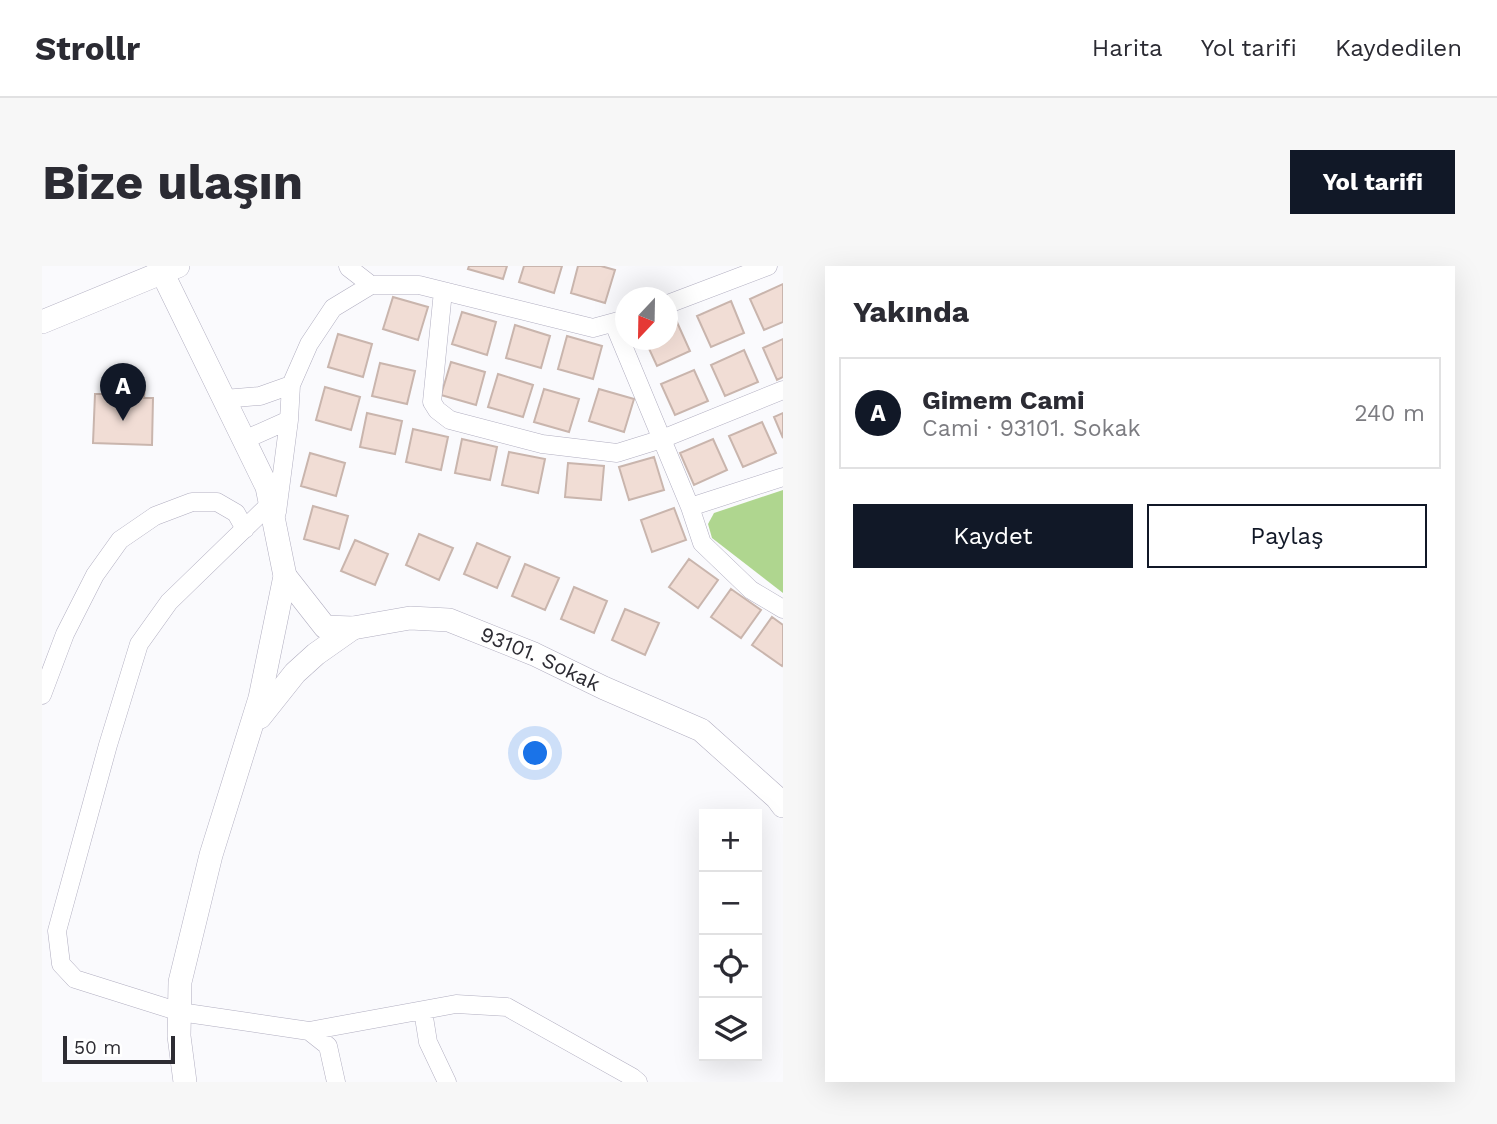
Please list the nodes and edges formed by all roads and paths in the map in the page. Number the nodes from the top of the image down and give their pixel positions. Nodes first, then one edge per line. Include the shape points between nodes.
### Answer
1 (348, 266) edge
2 (768, 266) edge
3 (167, 269) edge
4 (371, 285) junction
5 (443, 291) junction
6 (678, 299) edge
7 (42, 322) edge
8 (615, 322) edge
9 (630, 350) edge
10 (291, 384) junction
11 (783, 390) edge
12 (224, 399) junction
13 (289, 420) junction
14 (662, 439) junction
15 (244, 440) junction
16 (783, 477) edge
17 (690, 508) junction
18 (273, 515) junction
19 (245, 529) junction
20 (285, 576) junction
21 (783, 609) edge
22 (353, 628) junction
23 (42, 695) edge
24 (249, 731) junction
25 (783, 806) edge
26 (423, 1011) junction
27 (180, 1012) junction
28 (309, 1031) junction
29 (185, 1082) edge
30 (336, 1082) edge
31 (447, 1082) edge
32 (638, 1082) edge

1 - 4 street
2 - 6 street
3 - 7 street
3 - 12 street, 93101. Sokak
4 - 5 street via 419,285
4 - 10 street via 333,308 309,344
5 - 8 street via 593,328
5 - 14 street via 432,402 450,420 542,444 617,453
9 - 14 street
10 - 12 street via 260,396
10 - 13 street
11 - 14 street
12 - 15 street, 93101. Sokak
13 - 15 street
13 - 18 street
14 - 17 street
15 - 18 street, 93101. Sokak via 267,487
16 - 17 street
17 - 21 street via 702,543 751,590
18 - 19 street
18 - 20 street, 93101. Sokak
19 - 23 street via 236,513 217,502 192,502 155,516 120,540 95,575 65,634
19 - 27 street via 169,602 139,644 57,931 61,964 75,979
20 - 22 street, 93101. Sokak via 325,627
20 - 24 street, 93101. Sokak
22 - 24 street via 295,673
22 - 25 street, 93101. Sokak via 410,618 449,620 534,653 701,730
24 - 27 street, 93101. Sokak via 211,855 180,982
26 - 28 street
26 - 31 street via 428,1042
26 - 32 street via 456,1004 507,1007
27 - 28 street
27 - 29 street, 93101. Sokak
28 - 30 street via 328,1046

